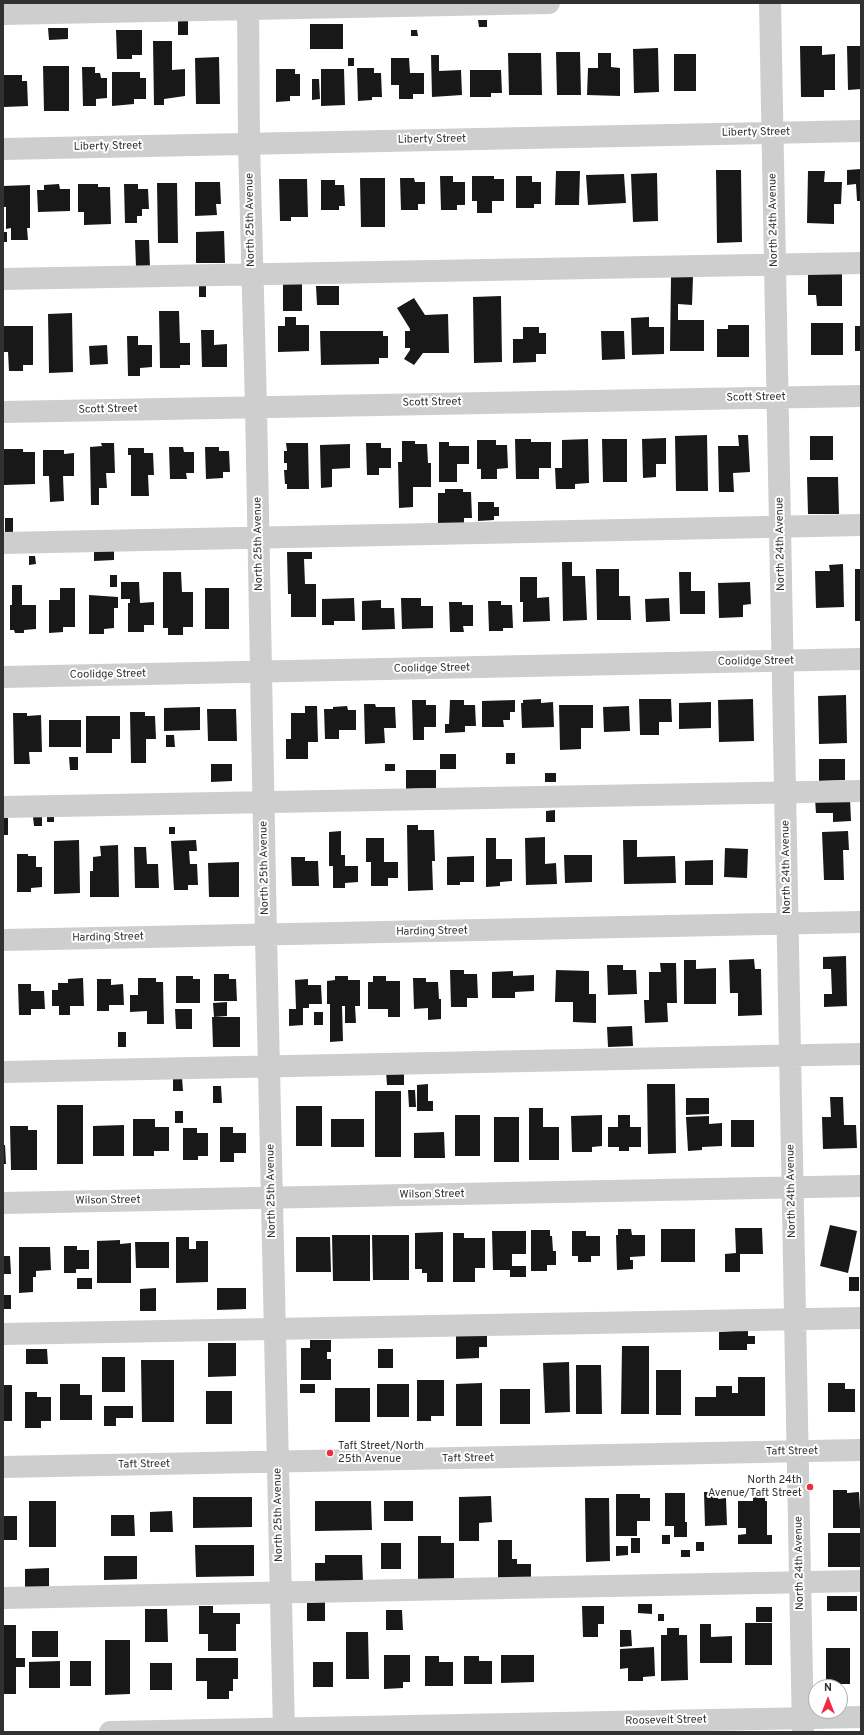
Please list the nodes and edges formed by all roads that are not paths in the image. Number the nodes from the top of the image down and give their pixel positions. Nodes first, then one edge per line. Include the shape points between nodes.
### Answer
1 (549, 3) edge
2 (770, 3) edge
3 (248, 6) edge
4 (3, 14) edge
5 (772, 132) junction
6 (861, 132) edge
7 (249, 144) junction
8 (3, 148) edge
9 (861, 263) edge
10 (775, 265) junction
11 (253, 274) junction
12 (3, 279) edge
13 (861, 396) edge
14 (778, 398) junction
15 (256, 406) junction
16 (3, 412) edge
17 (861, 525) edge
18 (781, 526) junction
19 (259, 537) junction
20 (3, 543) edge
21 (861, 660) edge
22 (784, 661) junction
23 (262, 672) junction
24 (3, 677) edge
25 (861, 791) edge
26 (786, 792) junction
27 (264, 802) junction
28 (3, 807) edge
29 (861, 922) edge
30 (788, 924) junction
31 (266, 936) junction
32 (3, 940) edge
33 (861, 1054) edge
34 (790, 1056) junction
35 (269, 1066) junction
36 (3, 1072) edge
37 (861, 1186) edge
38 (792, 1187) junction
39 (272, 1198) junction
40 (3, 1203) edge
41 (861, 1318) edge
42 (795, 1319) junction
43 (275, 1330) junction
44 (3, 1334) edge
45 (861, 1450) edge
46 (799, 1452) junction
47 (277, 1463) junction
48 (3, 1468) edge
49 (861, 1581) edge
50 (800, 1582) junction
51 (281, 1592) junction
52 (3, 1598) edge
53 (861, 1717) edge
54 (803, 1725) edge
55 (284, 1730) edge
56 (110, 1732) edge

1 - 3 street
2 - 5 street, North 24th Avenue
3 - 4 street
3 - 7 street, North 25th Avenue
5 - 6 street, Liberty Street
5 - 7 street, Liberty Street
5 - 10 street, North 24th Avenue
7 - 8 street, Liberty Street
7 - 11 street, North 25th Avenue
9 - 10 street
10 - 11 street
10 - 14 street, North 24th Avenue
11 - 12 street
11 - 15 street, North 25th Avenue
13 - 14 street, Scott Street
14 - 15 street, Scott Street
14 - 18 street, North 24th Avenue
15 - 16 street, Scott Street
15 - 19 street, North 25th Avenue
17 - 18 street
18 - 19 street
18 - 22 street, North 24th Avenue
19 - 20 street
19 - 23 street, North 25th Avenue
21 - 22 street, Coolidge Street
22 - 23 street, Coolidge Street
22 - 26 street, North 24th Avenue
23 - 24 street, Coolidge Street
23 - 27 street, North 25th Avenue
25 - 26 street
26 - 27 street
26 - 30 street, North 24th Avenue
27 - 28 street
27 - 31 street, North 25th Avenue
29 - 30 street, Harding Street
30 - 31 street, Harding Street
30 - 34 street, North 24th Avenue
31 - 32 street, Harding Street
31 - 35 street, North 25th Avenue
33 - 34 street
34 - 35 street
34 - 38 street, North 24th Avenue
35 - 36 street
35 - 39 street, North 25th Avenue
37 - 38 street, Wilson Street
38 - 39 street, Wilson Street
38 - 42 street, North 24th Avenue
39 - 40 street, Wilson Street
39 - 43 street, North 25th Avenue
41 - 42 street
42 - 43 street
42 - 46 street, North 24th Avenue
43 - 44 street
43 - 47 street, North 25th Avenue
45 - 46 street, Taft Street
46 - 47 street, Taft Street
46 - 50 street, North 24th Avenue
47 - 48 street, Taft Street
47 - 51 street, North 25th Avenue
49 - 50 street
50 - 51 street
50 - 54 street, North 24th Avenue
51 - 52 street
51 - 55 street, North 25th Avenue
53 - 54 street, Roosevelt Street
54 - 55 street, Roosevelt Street
55 - 56 street, Roosevelt Street

